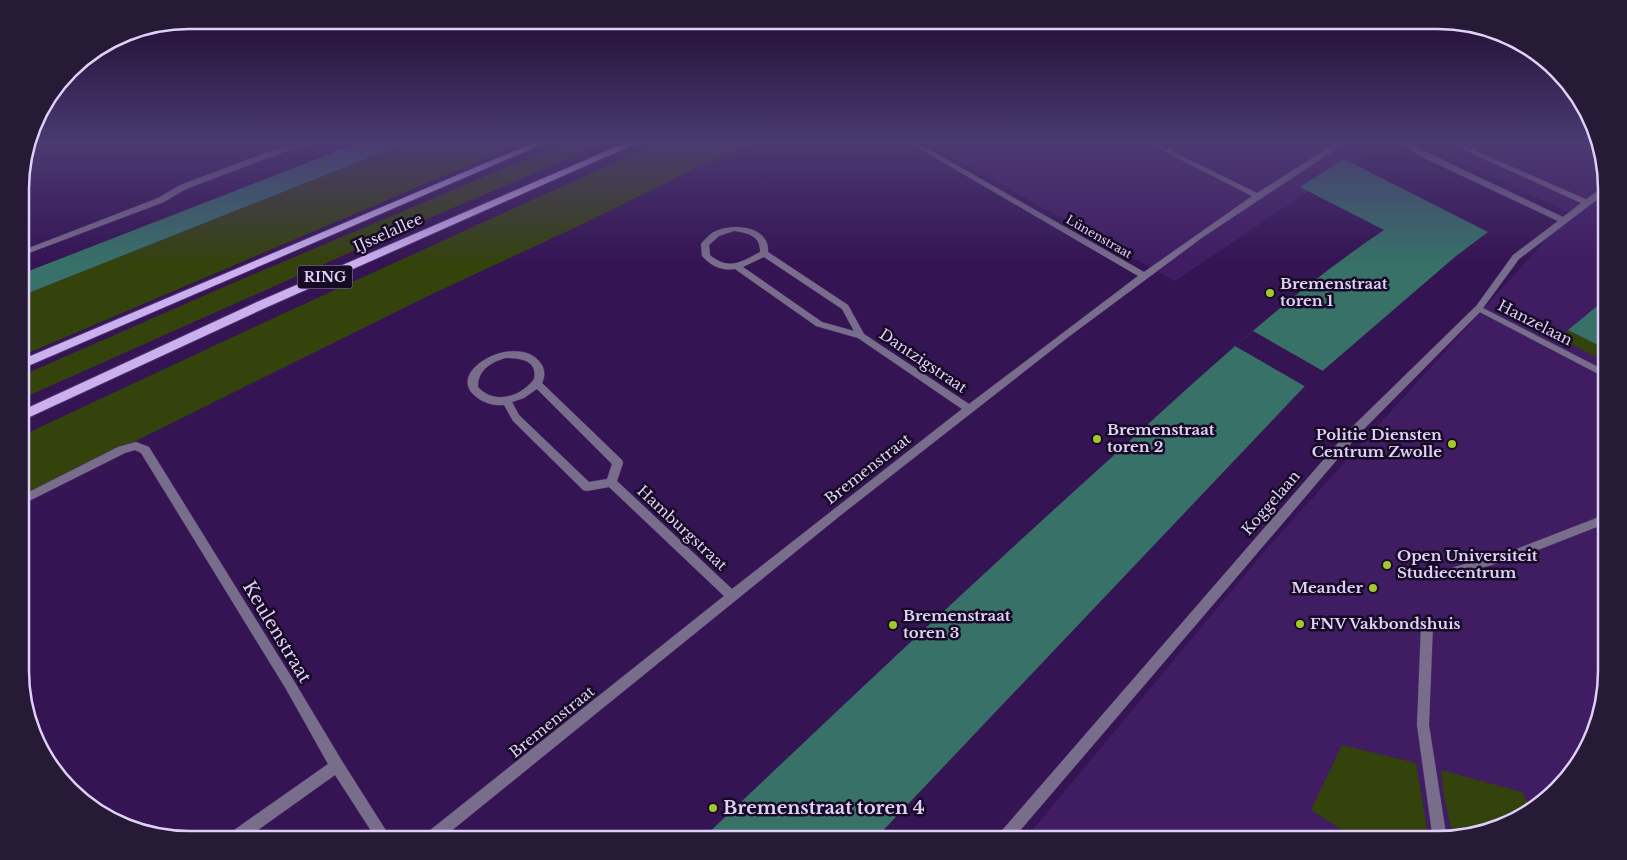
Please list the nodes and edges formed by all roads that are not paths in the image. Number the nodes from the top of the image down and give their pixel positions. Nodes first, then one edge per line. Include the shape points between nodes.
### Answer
1 (194, 183) edge
2 (446, 183) edge
3 (540, 183) edge
4 (983, 183) edge
5 (1232, 183) edge
6 (1278, 183) edge
7 (1485, 183) edge
8 (1543, 183) edge
9 (1598, 195) edge
10 (1258, 196) junction
11 (1587, 203) junction
12 (1564, 220) junction
13 (29, 251) edge
14 (764, 253) junction
15 (738, 267) junction
16 (1143, 275) junction
17 (1478, 309) junction
18 (861, 336) junction
19 (29, 362) edge
20 (1598, 372) edge
21 (536, 384) junction
22 (507, 402) junction
23 (969, 409) junction
24 (29, 412) edge
25 (611, 482) junction
26 (29, 497) edge
27 (1598, 522) edge
28 (1455, 571) dead end
29 (732, 596) junction
30 (1427, 625) dead end
31 (336, 766) junction
32 (245, 831) edge
33 (379, 831) edge
34 (440, 831) edge
35 (1011, 831) edge
36 (1439, 831) edge

1 - 13 street via 161,200
2 - 19 main road, IJsselallee / RING
3 - 24 main road, IJsselallee / RING via 261,305
4 - 16 street, Lünenstraat
5 - 10 street
6 - 10 street, Bremenstraat
7 - 12 street
8 - 11 street
9 - 11 street, Koggelaan
10 - 16 street, Bremenstraat
11 - 12 street, Koggelaan
12 - 17 street, Koggelaan via 1516,257
14 - 15 street
14 - 15 street, Dantzigstraat via 764,241 743,230 724,231 705,244 706,256 711,261
14 - 18 street, Dantzigstraat via 845,307
15 - 18 street, Dantzigstraat via 819,324
16 - 23 street, Bremenstraat
17 - 20 street, Hanzelaan
17 - 35 street, Koggelaan via 1355,431
18 - 23 street, Dantzigstraat
21 - 22 street
21 - 22 street via 540,370 530,358 505,355 487,362 475,374 473,388 478,396 487,400
21 - 25 street via 618,463
22 - 25 street via 516,418 587,487
23 - 29 street, Bremenstraat
25 - 29 street, Hamburgstraat
26 - 31 street, Keulenstraat via 122,450 136,446 145,450
27 - 28 street via 1515,554
29 - 34 street, Bremenstraat
30 - 36 street via 1423,725
31 - 32 street
31 - 33 street, Keulenstraat

